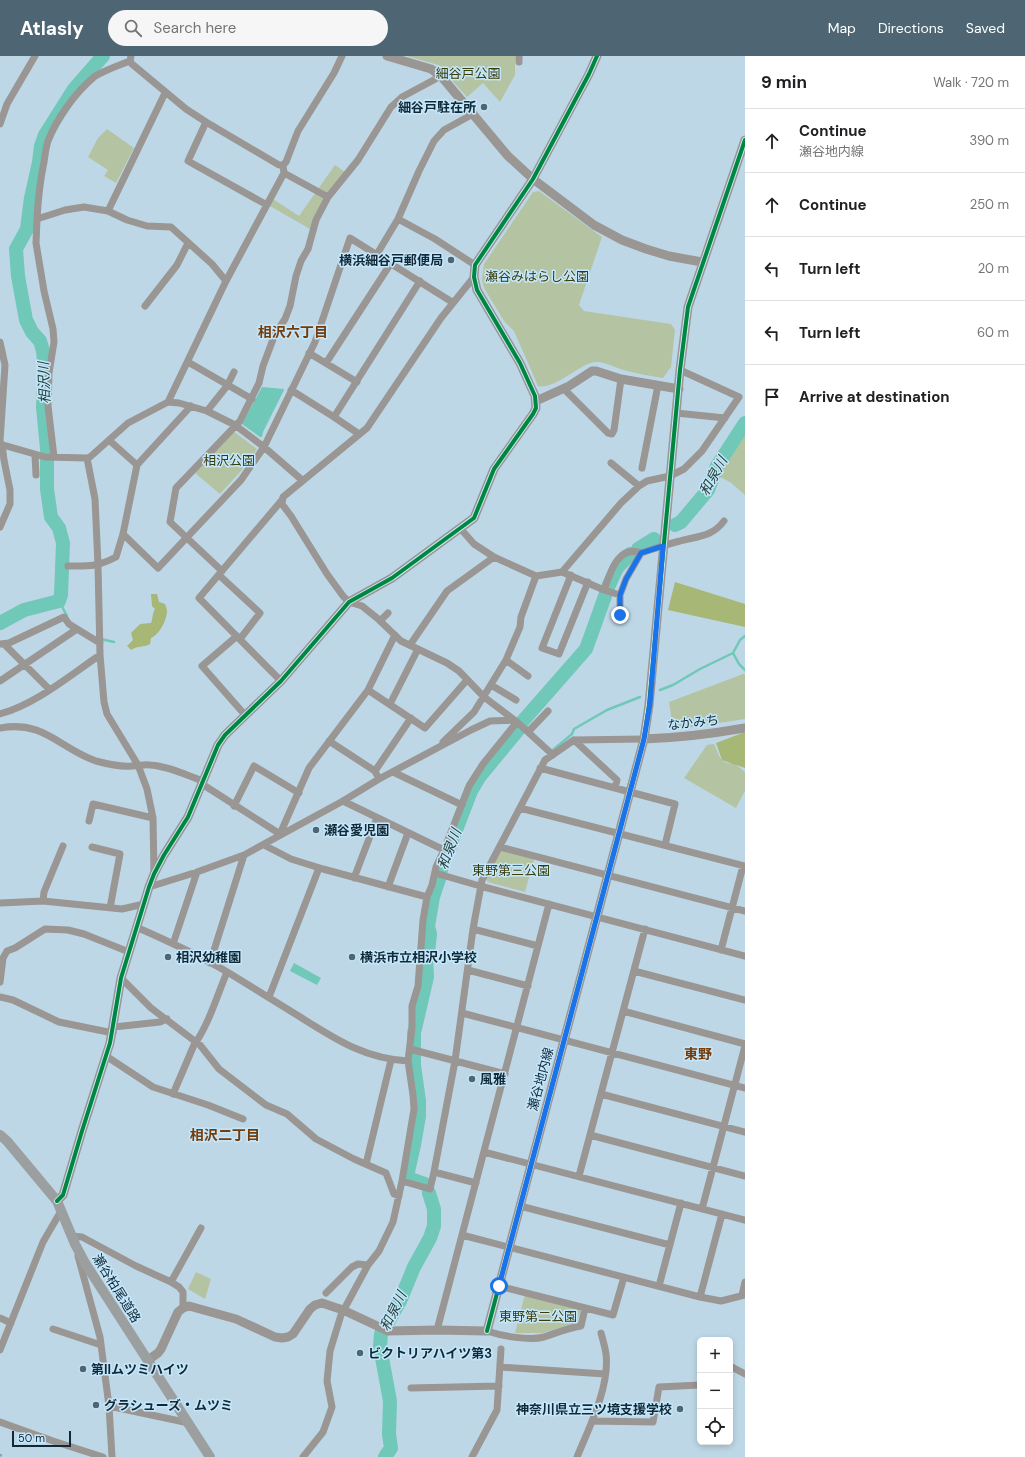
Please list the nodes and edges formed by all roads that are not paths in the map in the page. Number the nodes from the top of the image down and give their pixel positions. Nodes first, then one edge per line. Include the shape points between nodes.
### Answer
1 (35, 56) edge
2 (342, 56) edge
3 (387, 56) edge
4 (597, 56) edge
5 (131, 58) edge
6 (441, 76) junction
7 (165, 93) junction
8 (473, 114) junction
9 (206, 122) junction
10 (0, 124) edge
11 (745, 140) edge
12 (283, 165) junction
13 (284, 173) junction
14 (533, 179) junction
15 (328, 197) junction
16 (267, 205) junction
17 (108, 211) junction
18 (37, 219) junction
19 (398, 219) junction
20 (188, 243) junction
21 (377, 254) junction
22 (702, 262) junction
23 (390, 263) junction
24 (475, 265) junction
25 (474, 277) junction
26 (226, 281) junction
27 (420, 281) junction
28 (452, 302) junction
29 (145, 306) dead end
30 (0, 342) edge
31 (309, 353) junction
32 (188, 362) junction
33 (326, 363) junction
34 (680, 370) junction
35 (234, 372) dead end
36 (621, 379) junction
37 (357, 382) junction
38 (658, 385) junction
39 (227, 386) junction
40 (564, 389) junction
41 (679, 389) junction
42 (291, 390) junction
43 (252, 399) junction
44 (536, 401) junction
45 (168, 402) junction
46 (191, 406) junction
47 (207, 411) junction
48 (676, 413) junction
49 (334, 417) junction
50 (725, 418) junction
51 (235, 425) junction
52 (359, 434) junction
53 (109, 440) junction
54 (1, 444) edge
55 (264, 447) junction
56 (35, 454) junction
57 (50, 457) junction
58 (87, 458) junction
59 (611, 463) dead end
60 (137, 465) junction
61 (642, 468) dead end
62 (36, 475) dead end
63 (670, 476) junction
64 (302, 480) junction
65 (639, 486) junction
66 (282, 500) junction
67 (724, 522) dead end
68 (0, 527) edge
69 (460, 528) junction
70 (123, 534) junction
71 (186, 538) junction
72 (663, 546) junction
73 (641, 553) junction
74 (494, 557) junction
75 (98, 565) junction
76 (68, 566) dead end
77 (562, 572) junction
78 (220, 573) junction
79 (536, 576) junction
80 (571, 576) junction
81 (588, 582) junction
82 (606, 590) junction
83 (620, 595) junction
84 (349, 602) junction
85 (388, 613) dead end
86 (620, 615) dead end
87 (380, 621) junction
88 (77, 629) junction
89 (395, 635) junction
90 (238, 637) junction
91 (100, 640) junction
92 (2, 644) edge
93 (410, 645) junction
94 (418, 649) junction
95 (100, 655) junction
96 (506, 660) junction
97 (24, 664) junction
98 (528, 676) dead end
99 (281, 680) junction
100 (467, 680) junction
101 (0, 681) edge
102 (491, 685) junction
103 (49, 689) junction
104 (368, 690) junction
105 (484, 697) junction
106 (516, 700) dead end
107 (390, 704) junction
108 (548, 711) dead end
109 (0, 714) edge
110 (245, 715) junction
111 (411, 718) junction
112 (520, 725) junction
113 (0, 728) edge
114 (745, 728) edge
115 (644, 739) junction
116 (574, 740) junction
117 (329, 741) junction
118 (437, 749) junction
119 (553, 755) junction
120 (138, 765) junction
121 (540, 768) junction
122 (375, 771) junction
123 (393, 772) junction
124 (379, 779) junction
125 (202, 782) junction
126 (615, 788) junction
127 (629, 792) junction
128 (298, 793) junction
129 (343, 801) junction
130 (462, 805) junction
131 (234, 806) junction
132 (520, 808) junction
133 (153, 818) junction
134 (376, 818) junction
135 (89, 821) dead end
136 (408, 833) junction
137 (619, 833) junction
138 (280, 834) junction
139 (264, 845) junction
140 (665, 845) junction
141 (64, 846) dead end
142 (500, 847) junction
143 (92, 848) dead end
144 (444, 850) junction
145 (244, 855) junction
146 (744, 866) edge
147 (319, 868) junction
148 (197, 872) junction
149 (154, 874) junction
150 (438, 874) junction
151 (608, 875) junction
152 (354, 878) junction
153 (480, 886) junction
154 (149, 887) junction
155 (388, 887) junction
156 (427, 897) junction
157 (43, 901) junction
158 (0, 903) edge
159 (144, 904) junction
160 (549, 904) junction
161 (732, 907) junction
162 (110, 908) junction
163 (745, 911) edge
164 (597, 917) junction
165 (136, 927) junction
166 (473, 929) junction
167 (645, 930) junction
168 (173, 944) junction
169 (538, 946) junction
170 (721, 950) junction
171 (128, 952) junction
172 (745, 956) edge
173 (210, 963) junction
174 (468, 970) junction
175 (634, 971) junction
176 (227, 972) junction
177 (121, 978) junction
178 (0, 982) edge
179 (528, 986) junction
180 (0, 997) edge
181 (269, 998) junction
182 (745, 1000) edge
183 (623, 1012) junction
184 (462, 1014) junction
185 (167, 1020) junction
186 (517, 1028) junction
187 (113, 1030) junction
188 (564, 1040) junction
189 (196, 1042) junction
190 (745, 1045) edge
191 (413, 1050) junction
192 (612, 1053) junction
193 (106, 1056) junction
194 (391, 1060) junction
195 (455, 1061) junction
196 (408, 1062) junction
197 (504, 1074) junction
198 (735, 1086) junction
199 (745, 1088) edge
200 (172, 1094) junction
201 (601, 1094) junction
202 (243, 1120) dead end
203 (724, 1126) junction
204 (745, 1132) edge
205 (0, 1135) edge
206 (590, 1135) junction
207 (484, 1152) junction
208 (366, 1164) junction
209 (532, 1164) junction
210 (713, 1168) junction
211 (434, 1172) junction
212 (579, 1176) junction
213 (745, 1176) edge
214 (402, 1181) junction
215 (476, 1183) junction
216 (399, 1196) junction
217 (57, 1200) junction
218 (680, 1203) junction
219 (520, 1206) junction
220 (702, 1209) junction
221 (62, 1211) junction
222 (722, 1214) junction
223 (745, 1220) edge
224 (200, 1228) dead end
225 (462, 1235) junction
226 (73, 1240) junction
227 (670, 1245) junction
228 (510, 1247) junction
229 (368, 1265) junction
230 (624, 1277) junction
231 (172, 1282) junction
232 (745, 1282) edge
233 (499, 1286) junction
234 (659, 1286) junction
235 (326, 1294) dead end
236 (743, 1295) edge
237 (700, 1296) junction
238 (183, 1308) junction
239 (585, 1308) junction
240 (342, 1310) junction
241 (0, 1318) edge
242 (11, 1323) junction
243 (53, 1329) dead end
244 (437, 1330) junction
245 (487, 1331) junction
246 (601, 1333) dead end
247 (101, 1345) junction
248 (501, 1349) dead end
249 (0, 1350) edge
250 (148, 1360) junction
251 (500, 1367) junction
252 (733, 1368) edge
253 (605, 1374) junction
254 (745, 1374) edge
255 (697, 1385) edge
256 (499, 1386) junction
257 (411, 1388) dead end
258 (109, 1406) junction
259 (592, 1421) junction
260 (0, 1422) edge
261 (189, 1423) junction
262 (103, 1457) edge
263 (112, 1457) edge
264 (210, 1457) edge
265 (303, 1457) edge
266 (472, 1457) edge
267 (577, 1457) edge

1 - 10 street via 7,104
2 - 12 street via 334,74 300,127
3 - 6 street via 431,69
4 - 14 street
5 - 7 street via 132,64
5 - 18 street via 95,76 67,108 54,130 48,142 39,190
6 - 8 street
6 - 15 street via 402,97 391,107 358,160
7 - 9 street
7 - 17 street
8 - 14 street via 508,156
8 - 19 street via 444,130 434,141
9 - 12 street via 276,164
9 - 16 street via 188,161
11 - 22 street, 瀬谷地内線
12 - 13 street
13 - 15 street
13 - 16 street
14 - 22 street via 607,233 646,249
14 - 24 street
15 - 43 street via 316,220 308,249 296,276 290,306 275,334 263,366 260,383
16 - 26 street
17 - 18 street via 84,207
17 - 20 street via 142,225 171,227
18 - 57 street via 36,242 54,342 48,400
19 - 21 street
19 - 24 street via 436,239
20 - 26 street via 212,264
20 - 29 street via 177,265
21 - 23 street
21 - 31 street via 350,238 316,342
22 - 34 street, 瀬谷地内線 via 688,306
23 - 27 street
23 - 33 street
24 - 25 street
25 - 28 street
25 - 44 street via 477,290 520,363
26 - 32 street
27 - 28 street
27 - 37 street
28 - 52 street via 367,428
30 - 54 street via 5,365
31 - 33 street
31 - 42 street
32 - 39 street
32 - 45 street
33 - 37 street
34 - 41 street, 瀬谷地内線
34 - 50 street via 739,397
35 - 39 street
36 - 38 street
36 - 40 street via 592,371
36 - 40 street via 612,434 608,433
37 - 49 street
38 - 41 street
38 - 61 street
39 - 43 street
39 - 47 street
40 - 44 street
41 - 48 street, 瀬谷地内線
42 - 49 street
42 - 55 street
43 - 51 street
44 - 69 street via 534,414 494,469 474,518
45 - 46 street
45 - 53 street via 128,423
46 - 47 street
46 - 60 street
47 - 51 street
48 - 50 street
48 - 63 street, 瀬谷地内線
49 - 52 street
50 - 63 street via 702,451 684,469
51 - 55 street
51 - 71 street via 176,488 170,522
52 - 64 street
53 - 58 street
53 - 60 street
54 - 56 street
54 - 68 street via 10,490 10,504
55 - 64 street
55 - 71 street via 241,480
56 - 57 street
56 - 62 street
57 - 58 street
58 - 75 street via 95,499
59 - 65 street
60 - 70 street
63 - 65 street via 647,480
63 - 72 street, 瀬谷地内線
64 - 66 street
65 - 77 street
66 - 78 street
66 - 84 street via 282,504 327,574
67 - 72 street via 708,534
69 - 74 street via 474,544
69 - 84 street via 392,578
70 - 71 street via 158,568
70 - 75 street via 116,557
71 - 78 street
72 - 73 street
72 - 115 street, 瀬谷地内線 via 650,704
73 - 82 street via 624,552 614,564
73 - 83 street
74 - 79 street
74 - 93 street via 447,591
75 - 76 street
75 - 91 street
77 - 79 street
77 - 80 street
78 - 90 street via 199,598
78 - 90 street via 260,612
79 - 96 street via 521,617 520,627
80 - 81 street
80 - 81 street via 542,648 559,654
81 - 82 street
82 - 83 street
83 - 86 street
84 - 87 street via 362,606
84 - 99 street
85 - 87 street
87 - 89 street
88 - 91 street
88 - 92 street via 64,617
88 - 97 street
89 - 93 street
89 - 104 street
90 - 99 street
90 - 110 street via 202,666
91 - 95 street
92 - 97 street
93 - 94 street
94 - 100 street via 459,671
94 - 107 street
95 - 103 street
95 - 120 street via 107,714
96 - 98 street
96 - 102 street
97 - 101 street
97 - 103 street
99 - 110 street
100 - 105 street
100 - 111 street via 426,728
102 - 105 street
102 - 106 street
103 - 109 street via 29,702
104 - 107 street
104 - 117 street
105 - 112 street
105 - 118 street via 474,712
107 - 111 street
108 - 112 street
110 - 125 street via 218,745
111 - 122 street
112 - 118 street via 490,721
112 - 119 street
112 - 130 street via 474,776
113 - 120 street via 34,728 96,761
114 - 115 street, なかみち via 696,736
115 - 116 street
115 - 127 street, 瀬谷地内線
116 - 119 street
116 - 126 street via 617,780
117 - 122 street
117 - 128 street via 310,768
118 - 123 street
119 - 121 street via 545,760
120 - 125 street via 164,767
120 - 133 street via 147,789
121 - 126 street
121 - 132 street
122 - 124 street
123 - 124 street
123 - 130 street
124 - 129 street
125 - 131 street
125 - 149 street via 188,817
126 - 127 street
127 - 137 street, 瀬谷地内線
127 - 140 street via 675,804
128 - 131 street via 254,766
128 - 138 street
129 - 134 street
129 - 138 street
130 - 144 street
131 - 138 street
132 - 137 street
132 - 142 street
133 - 135 street via 93,804
133 - 149 street
134 - 136 street
134 - 152 street
136 - 144 street
136 - 155 street
137 - 140 street
137 - 151 street, 瀬谷地内線
138 - 139 street
139 - 145 street
139 - 147 street via 291,859
140 - 146 street
141 - 157 street via 44,892
142 - 151 street
142 - 153 street
143 - 162 street via 120,854
144 - 150 street via 436,867
145 - 148 street
145 - 173 street
146 - 161 street
147 - 152 street
147 - 181 street
148 - 154 street
148 - 168 street
149 - 154 street
150 - 153 street
150 - 156 street
151 - 161 street
151 - 164 street, 瀬谷地内線
152 - 155 street
153 - 160 street
153 - 166 street
154 - 159 street
155 - 156 street
156 - 191 street via 418,986 412,1006
157 - 158 street
157 - 162 street
159 - 162 street via 122,909
159 - 165 street
160 - 164 street
160 - 169 street
161 - 163 street
161 - 170 street
164 - 167 street
164 - 188 street, 瀬谷地内線
165 - 168 street
165 - 171 street
166 - 169 street
166 - 174 street
167 - 170 street
167 - 175 street
168 - 173 street
169 - 179 street
170 - 172 street
171 - 177 street
171 - 178 street via 84,934 45,929 7,951 2,958
173 - 176 street
174 - 179 street
174 - 184 street
175 - 182 street
175 - 183 street
176 - 181 street
176 - 189 street
177 - 185 street
177 - 187 street
179 - 186 street
180 - 187 street via 13,1000 59,1022
181 - 194 street via 358,1050
183 - 190 street
183 - 192 street
184 - 186 street
184 - 195 street
185 - 187 street
185 - 189 street
186 - 188 street
186 - 197 street
187 - 193 street
188 - 192 street
188 - 209 street, 瀬谷地内線
189 - 200 street
189 - 208 street via 219,1069 266,1104 287,1114 316,1139
190 - 198 street
191 - 195 street
191 - 196 street
192 - 198 street
192 - 201 street
193 - 200 street via 153,1087
193 - 217 street via 63,1195
194 - 196 street
194 - 208 street
195 - 197 street
195 - 211 street
196 - 214 street via 414,1109
197 - 207 street
198 - 199 street
198 - 203 street
200 - 202 street via 208,1105
201 - 203 street
201 - 206 street
203 - 204 street
203 - 210 street
205 - 217 main road, 瀬谷柏尾道路
206 - 210 street
206 - 212 street
207 - 209 street
207 - 215 street
208 - 216 street via 386,1173 394,1194
209 - 212 street
209 - 219 street, 瀬谷地内線
210 - 213 street
210 - 220 street
211 - 214 street via 430,1189
211 - 215 street
212 - 218 street
214 - 216 street
215 - 225 street
216 - 229 street via 393,1222 379,1251
217 - 221 main road, 瀬谷柏尾道路
218 - 220 street
218 - 227 street
219 - 227 street
219 - 228 street, 瀬谷地内線
220 - 222 street
221 - 226 main road, 瀬谷柏尾道路
221 - 242 street via 43,1242
222 - 223 street
222 - 237 street
224 - 231 street
225 - 228 street
225 - 244 street
226 - 231 street via 82,1237
226 - 247 street
226 - 250 main road, 瀬谷柏尾道路 via 85,1263
227 - 234 street
228 - 230 street
228 - 233 street, 瀬谷地内線
229 - 235 street via 358,1264 352,1267
229 - 240 street
230 - 234 street
230 - 239 street via 613,1315
231 - 238 street via 182,1292
232 - 236 street
233 - 239 street
233 - 245 street, 瀬谷地内線
234 - 237 street
236 - 237 street via 721,1301
238 - 240 street via 197,1307 222,1314 282,1338 293,1334 315,1305 322,1303
238 - 250 street via 176,1316 161,1349
239 - 245 street via 580,1326 542,1337 502,1336
240 - 244 street via 385,1330
240 - 265 street via 330,1351 326,1382 332,1407 323,1432
241 - 242 street
242 - 249 street
243 - 247 street
244 - 245 street
246 - 253 street via 606,1355
247 - 258 street
248 - 251 street
250 - 261 main road, 瀬谷柏尾道路
251 - 253 street
251 - 256 street
252 - 254 street
253 - 259 street via 601,1398
255 - 259 street via 659,1387 653,1422
256 - 257 street
256 - 266 street via 497,1410
258 - 261 street
258 - 263 street
259 - 267 street
260 - 262 street
261 - 264 main road, 瀬谷柏尾道路

